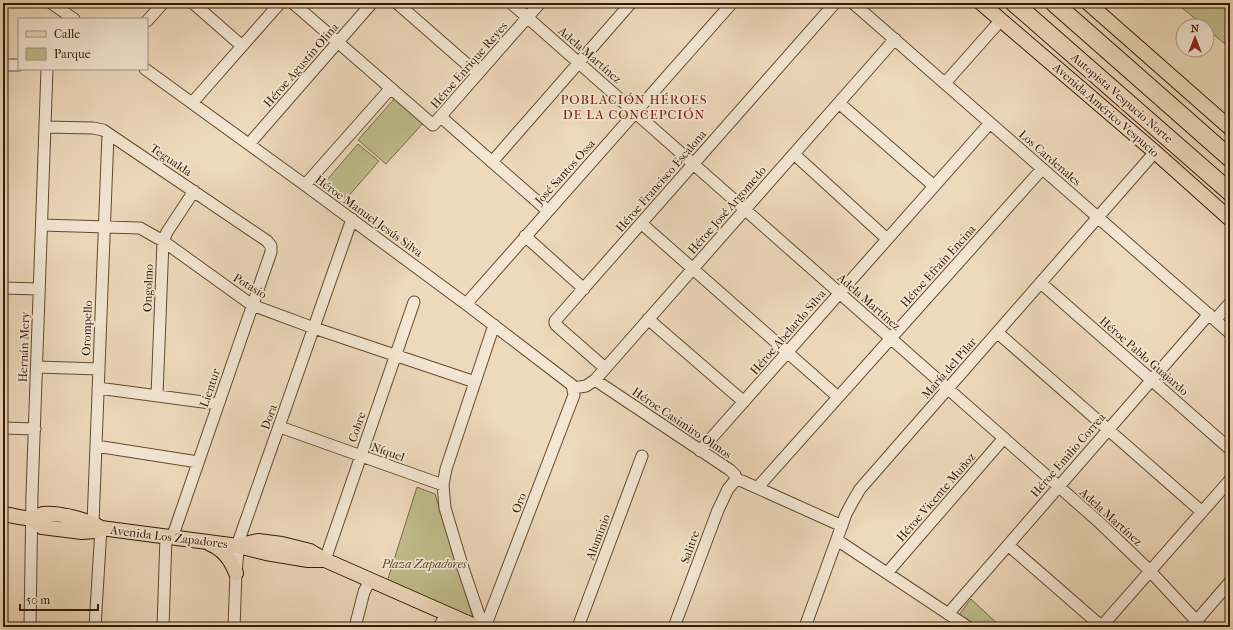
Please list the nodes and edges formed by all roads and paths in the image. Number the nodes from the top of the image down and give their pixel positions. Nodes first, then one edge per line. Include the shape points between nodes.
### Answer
1 (51, 3) edge
2 (163, 3) edge
3 (193, 3) edge
4 (280, 3) edge
5 (293, 3) edge
6 (372, 3) edge
7 (396, 3) edge
8 (511, 3) edge
9 (540, 3) edge
10 (631, 3) edge
11 (732, 3) edge
12 (835, 3) edge
13 (853, 3) edge
14 (981, 3) edge
15 (1014, 3) edge
16 (1054, 3) edge
17 (1088, 3) edge
18 (528, 17) junction
19 (73, 18) edge
20 (148, 20) edge
21 (1001, 20) junction
22 (895, 39) junction
23 (338, 42) junction
24 (242, 46) junction
25 (579, 63) junction
26 (4, 64) edge
27 (18, 65) edge
28 (47, 70) edge
29 (146, 70) edge
30 (478, 74) junction
31 (945, 84) junction
32 (390, 88) junction
33 (192, 103) junction
34 (839, 103) junction
35 (635, 112) junction
36 (437, 121) junction
37 (990, 123) junction
38 (45, 127) junction
39 (1230, 128) edge
40 (108, 134) junction
41 (249, 144) junction
42 (1155, 152) junction
43 (794, 154) junction
44 (1230, 158) edge
45 (492, 162) junction
46 (694, 164) junction
47 (1042, 169) junction
48 (305, 185) junction
49 (934, 186) junction
50 (194, 191) junction
51 (1230, 192) edge
52 (745, 209) junction
53 (548, 211) junction
54 (1098, 218) junction
55 (1230, 218) edge
56 (352, 219) junction
57 (641, 223) junction
58 (42, 225) junction
59 (104, 227) junction
60 (525, 236) junction
61 (887, 239) junction
62 (163, 241) junction
63 (271, 246) joint
64 (692, 269) junction
65 (1041, 283) junction
66 (3, 288) edge
67 (584, 288) junction
68 (40, 289) junction
69 (840, 293) junction
70 (414, 302) dead end
71 (1230, 303) edge
72 (466, 304) junction
73 (252, 305) junction
74 (1212, 317) junction
75 (648, 319) junction
76 (494, 325) junction
77 (314, 328) junction
78 (998, 333) junction
79 (1230, 333) edge
80 (891, 338) junction
81 (787, 352) junction
82 (395, 355) junction
83 (37, 367) junction
84 (605, 368) junction
85 (99, 369) junction
86 (595, 380) junction
87 (1152, 380) junction
88 (475, 382) junction
89 (98, 388) junction
90 (574, 388) junction
91 (948, 389) junction
92 (157, 396) junction
93 (838, 397) junction
94 (744, 402) junction
95 (218, 404) junction
96 (280, 427) junction
97 (3, 428) edge
98 (34, 429) junction
99 (1108, 429) junction
100 (1004, 438) junction
101 (96, 446) junction
102 (1230, 449) edge
103 (700, 451) junction
104 (361, 456) junction
105 (642, 456) dead end
106 (198, 462) junction
107 (737, 480) junction
108 (1230, 480) edge
109 (443, 485) junction
110 (1058, 487) junction
111 (757, 488) junction
112 (1202, 512) junction
113 (3, 514) edge
114 (31, 518) junction
115 (97, 525) junction
116 (842, 526) junction
117 (169, 537) junction
118 (837, 540) junction
119 (204, 542) junction
120 (1008, 545) junction
121 (238, 546) junction
122 (325, 560) junction
123 (1150, 571) junction
124 (236, 573) junction
125 (888, 573) junction
126 (370, 580) junction
127 (1230, 582) edge
128 (446, 614) junction
129 (948, 614) junction
130 (1196, 625) edge
131 (30, 627) edge
132 (95, 627) edge
133 (163, 627) edge
134 (234, 627) edge
135 (355, 627) edge
136 (439, 627) edge
137 (477, 627) edge
138 (484, 627) edge
139 (578, 627) edge
140 (674, 627) edge
141 (805, 627) edge
142 (968, 627) edge
143 (1101, 627) edge

1 - 19 street
2 - 20 street
3 - 24 street
4 - 24 street
5 - 23 street
6 - 23 street, Héroe Agustín Olina
7 - 30 street
8 - 18 street, Adela Martínez
9 - 18 street, Héroe Enrique Reyes
10 - 25 street
11 - 35 street, José Santos Ossa
12 - 46 street, Héroe Francisco Escalona
13 - 22 street, Los Cardenales
14 - 21 main road, Avenida Américo Vespucio
15 - 51 highway, Autopista Vespucio Norte
16 - 44 highway
17 - 39 main road
18 - 25 street, Adela Martínez
18 - 30 street, Héroe Enrique Reyes
21 - 31 street
21 - 42 main road, Avenida Américo Vespucio
22 - 31 street, Los Cardenales
22 - 34 street, Héroe José Argomedo
23 - 32 street
23 - 41 street, Héroe Agustín Olina
24 - 33 street
25 - 35 street, Adela Martínez
25 - 45 street
26 - 27 street
28 - 38 street, Hernán Mery
29 - 33 street, Héroe Manuel Jesús Silva
30 - 36 street, Héroe Enrique Reyes
31 - 37 street, Los Cardenales
32 - 36 street
32 - 48 street
33 - 41 street, Héroe Manuel Jesús Silva
34 - 43 street, Héroe José Argomedo
34 - 49 street
35 - 46 street, Adela Martínez
35 - 53 street, José Santos Ossa
36 - 45 street
37 - 47 street, Los Cardenales
37 - 49 street, Héroe Abelardo Silva
38 - 40 street, Tegualda via 93,128
38 - 58 street, Hernán Mery
40 - 50 street, Tegualda
40 - 59 street, Orompello
41 - 48 street, Héroe Manuel Jesús Silva
42 - 54 street, María del Pilar
42 - 55 main road, Avenida Américo Vespucio
43 - 52 street, Héroe José Argomedo
43 - 61 street
45 - 53 street
46 - 52 street, Adela Martínez
46 - 57 street, Héroe Francisco Escalona
47 - 54 street, Los Cardenales
47 - 80 street, Héroe Efraín Encina
48 - 56 street, Héroe Manuel Jesús Silva
49 - 61 street, Héroe Abelardo Silva
50 - 62 street, Ongolmo via 166,232
50 - 63 street, Tegualda
52 - 64 street, Héroe José Argomedo
52 - 69 street, Adela Martínez
53 - 60 street, José Santos Ossa
54 - 65 street, María del Pilar
54 - 74 street, Los Cardenales
56 - 72 street, Héroe Manuel Jesús Silva
56 - 77 street, Dora
57 - 64 street
57 - 67 street, Héroe Francisco Escalona
58 - 59 street, Potasio
58 - 68 street, Hernán Mery
59 - 62 street, Potasio via 140,228
59 - 85 street, Orompello
60 - 67 street
60 - 72 street, José Santos Ossa
61 - 69 street, Héroe Abelardo Silva
62 - 73 street, Potasio
62 - 92 street, Ongolmo
63 - 73 street, Lientur
64 - 75 street, Héroe José Argomedo
64 - 81 street
65 - 78 street, María del Pilar
65 - 87 street, Héroe Pablo Guajardo
66 - 68 street
67 - 84 street, Héroe Francisco Escalona via 554,323
68 - 83 street, Hernán Mery
69 - 80 street, Adela Martínez
69 - 81 street, Héroe Abelardo Silva
70 - 82 street, Cobre
71 - 74 street, Héroe Emilio Correa
72 - 76 street, Héroe Manuel Jesús Silva
73 - 77 street, Potasio
73 - 95 street, Lientur
74 - 79 street, Los Cardenales
74 - 87 street, Héroe Emilio Correa
75 - 84 street, Héroe José Argomedo
75 - 94 street
76 - 88 street
76 - 90 street, Héroe Manuel Jesús Silva
77 - 82 street, Potasio
77 - 96 street, Dora
78 - 91 street, María del Pilar
78 - 99 street
80 - 91 street, Adela Martínez
80 - 93 street, Héroe Efraín Encina
81 - 93 street
81 - 94 street, Héroe Abelardo Silva
82 - 88 street, Potasio
82 - 104 street, Cobre
83 - 85 street
83 - 98 street, Hernán Mery
84 - 86 street, Héroe José Argomedo
85 - 89 street, Orompello
86 - 90 street, Héroe José Argomedo via 586,386
86 - 103 street, Héroe Casimiro Olmos
87 - 99 street, Héroe Emilio Correa
87 - 102 street, Héroe Pablo Guajardo
88 - 109 street via 446,468
89 - 92 street
89 - 101 street, Orompello
90 - 138 street, Oro
91 - 100 street, Adela Martínez
91 - 116 street, María del Pilar via 860,489
92 - 95 street
93 - 111 street, Héroe Efraín Encina
94 - 103 street, Héroe Abelardo Silva
95 - 106 street, Lientur
96 - 104 street, Níquel
96 - 121 street, Dora
97 - 98 street
98 - 114 street, Hernán Mery
99 - 110 street, Héroe Emilio Correa
99 - 112 street
100 - 110 street, Adela Martínez
100 - 125 street, Héroe Vicente Muñoz
101 - 106 street
101 - 115 street, Orompello
103 - 107 street, Héroe Casimiro Olmos via 730,470
104 - 109 street, Níquel
104 - 122 street, Cobre
105 - 139 street, Aluminio
106 - 117 street, Lientur
107 - 111 street, Héroe Casimiro Olmos
107 - 140 street, Salitre via 728,489 718,510
108 - 112 street
109 - 138 street via 448,520
110 - 120 street, Héroe Emilio Correa
110 - 123 street, Adela Martínez
111 - 116 street, Héroe Casimiro Olmos
112 - 123 street
113 - 114 main road, Avenida Los Zapadores
114 - 115 main road, Avenida Los Zapadores via 51,514 82,519
114 - 131 street, Hernán Mery
115 - 117 main road, Avenida Los Zapadores
115 - 132 street, Orompello
116 - 118 street, María del Pilar
117 - 119 main road, Avenida Los Zapadores
117 - 133 street, Lientur
118 - 125 street
118 - 141 street, María del Pilar
119 - 121 main road, Avenida Los Zapadores
119 - 124 main road via 217,547 228,556
120 - 129 street, Héroe Emilio Correa
120 - 143 street
121 - 122 main road, Avenida Los Zapadores via 258,541 282,544 310,550
121 - 124 street, Dora
122 - 126 main road, Avenida Los Zapadores
123 - 130 street, Adela Martínez
123 - 143 street
124 - 134 street, Dora
125 - 129 street
126 - 128 main road, Avenida Los Zapadores
126 - 135 street via 364,592
127 - 130 street
128 - 136 street
128 - 137 main road, Avenida Los Zapadores
129 - 142 street

